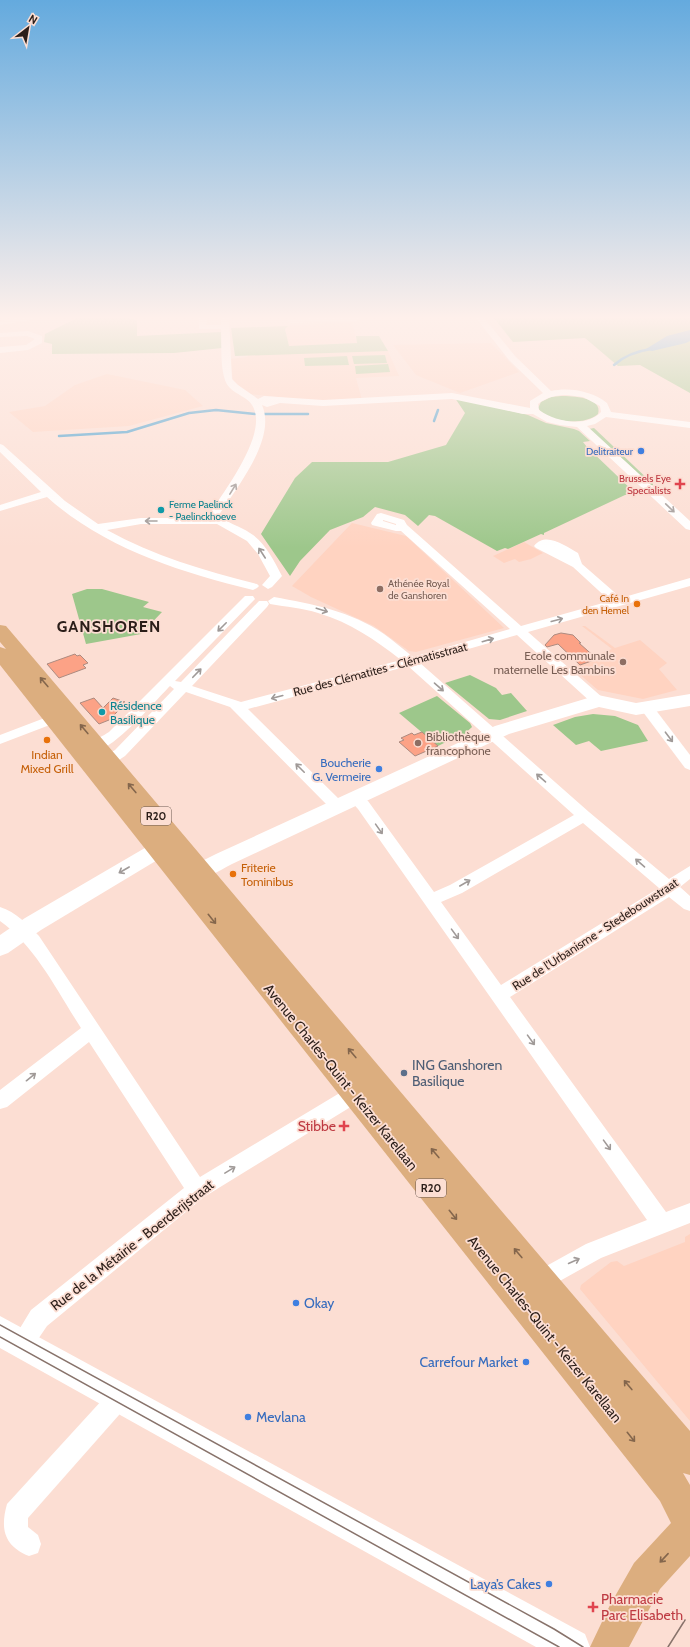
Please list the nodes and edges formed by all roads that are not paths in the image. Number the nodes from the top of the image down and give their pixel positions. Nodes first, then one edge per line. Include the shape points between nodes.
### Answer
1 (246, 395) edge
2 (550, 395) edge
3 (583, 395) edge
4 (279, 400) dead end
5 (535, 411) junction
6 (606, 412) junction
7 (690, 421) edge
8 (585, 423) junction
9 (690, 425) edge
10 (0, 447) edge
11 (0, 458) edge
12 (659, 492) junction
13 (44, 495) junction
14 (0, 508) edge
15 (690, 515) edge
16 (218, 521) junction
17 (403, 527) dead end
18 (690, 527) edge
19 (96, 528) junction
20 (576, 565) dead end
21 (690, 582) edge
22 (268, 586) junction
23 (250, 592) junction
24 (269, 602) junction
25 (618, 602) junction
26 (0, 630) edge
27 (520, 631) junction
28 (0, 653) edge
29 (410, 661) junction
30 (167, 682) junction
31 (184, 687) junction
32 (690, 700) edge
33 (598, 701) junction
34 (240, 707) junction
35 (647, 708) junction
36 (61, 715) junction
37 (493, 734) junction
38 (0, 740) edge
39 (96, 756) junction
40 (690, 765) edge
41 (346, 802) junction
42 (584, 816) junction
43 (158, 850) junction
44 (690, 872) edge
45 (195, 880) junction
46 (669, 889) junction
47 (430, 900) junction
48 (690, 905) edge
49 (0, 913) edge
50 (23, 931) junction
51 (0, 947) edge
52 (499, 995) junction
53 (91, 1030) junction
54 (355, 1094) junction
55 (0, 1101) edge
56 (197, 1190) junction
57 (690, 1213) edge
58 (662, 1224) junction
59 (540, 1280) junction
60 (11, 1337) edge
61 (118, 1396) junction
62 (690, 1458) edge
63 (690, 1524) edge
64 (690, 1529) edge
65 (29, 1544) dead end
66 (572, 1647) edge
67 (609, 1647) edge

16 -> 1 street via 214,515 238,480 257,437 260,420 258,407
2 - 5 street via 535,401
3 - 6 street via 601,402
4 - 5 street via 336,403 452,396 523,411
5 - 8 street via 552,421
6 - 7 street
6 - 8 street
6 - 9 street
8 - 12 street
10 - 13 street
11 - 13 street
12 - 15 street
12 -> 18 street
13 - 14 street
13 - 19 street
13 - 23 street via 61,514 116,546 168,568
16 -> 19 street via 141,521
22 -> 16 street via 276,576 260,550 247,536
17 - 27 street
19 - 23 street via 123,542
20 - 25 street
21 - 25 street, Rue des Clématites - Clématisstraat
22 - 23 street
22 - 24 street via 274,588 278,595
23 - 24 street via 253,602
23 -> 30 street
24 -> 29 street via 320,609 356,623 379,636
31 -> 24 street
27 -> 25 street, Rue des Clématites - Clématisstraat
36 -> 26 main road, Avenue Charles-Quint - Keizer Karellaan / R20
29 -> 27 street, Rue des Clématites - Clématisstraat
27 - 33 street
28 - 36 main road, Avenue Charles-Quint - Keizer Karellaan / R20
29 -> 34 street, Rue des Clématites - Clématisstraat
29 -> 37 street
30 - 31 street
30 - 39 street
31 - 34 street
31 - 39 street via 120,753
32 - 35 street
33 - 35 street via 636,709
33 - 37 street
41 -> 34 street
35 -> 40 street
36 - 38 street
36 - 39 main road, Avenue Charles-Quint - Keizer Karellaan / R20
37 - 41 street
42 -> 37 street
39 - 43 main road, Avenue Charles-Quint - Keizer Karellaan / R20
45 -> 39 main road, Avenue Charles-Quint - Keizer Karellaan / R20
41 - 45 street
41 -> 47 street
46 -> 42 street
47 -> 42 street via 456,889
43 - 45 main road, Avenue Charles-Quint - Keizer Karellaan / R20
43 -> 50 street
44 - 46 street, Rue de l'Urbanisme - Stedebouwstraat
45 -> 54 main road, Avenue Charles-Quint - Keizer Karellaan / R20
59 -> 45 main road, Avenue Charles-Quint - Keizer Karellaan / R20
46 - 48 street
46 - 52 street, Rue de l'Urbanisme - Stedebouwstraat
47 -> 52 street
49 - 50 street
50 - 51 street
50 - 53 street via 33,941
52 -> 58 street
55 -> 53 street
53 - 56 street
56 -> 54 street, Rue de la Métairie - Boerderijstraat
54 -> 63 main road, Avenue Charles-Quint - Keizer Karellaan / R20 via 673,1488
56 - 60 street, Rue de la Métairie - Boerderijstraat via 39,1318
57 - 58 street
59 -> 58 street via 559,1268
62 -> 59 main road, Avenue Charles-Quint - Keizer Karellaan / R20
60 - 61 street
61 - 65 street via 16,1513 15,1532
61 - 66 street
64 -> 67 main road via 647,1576

